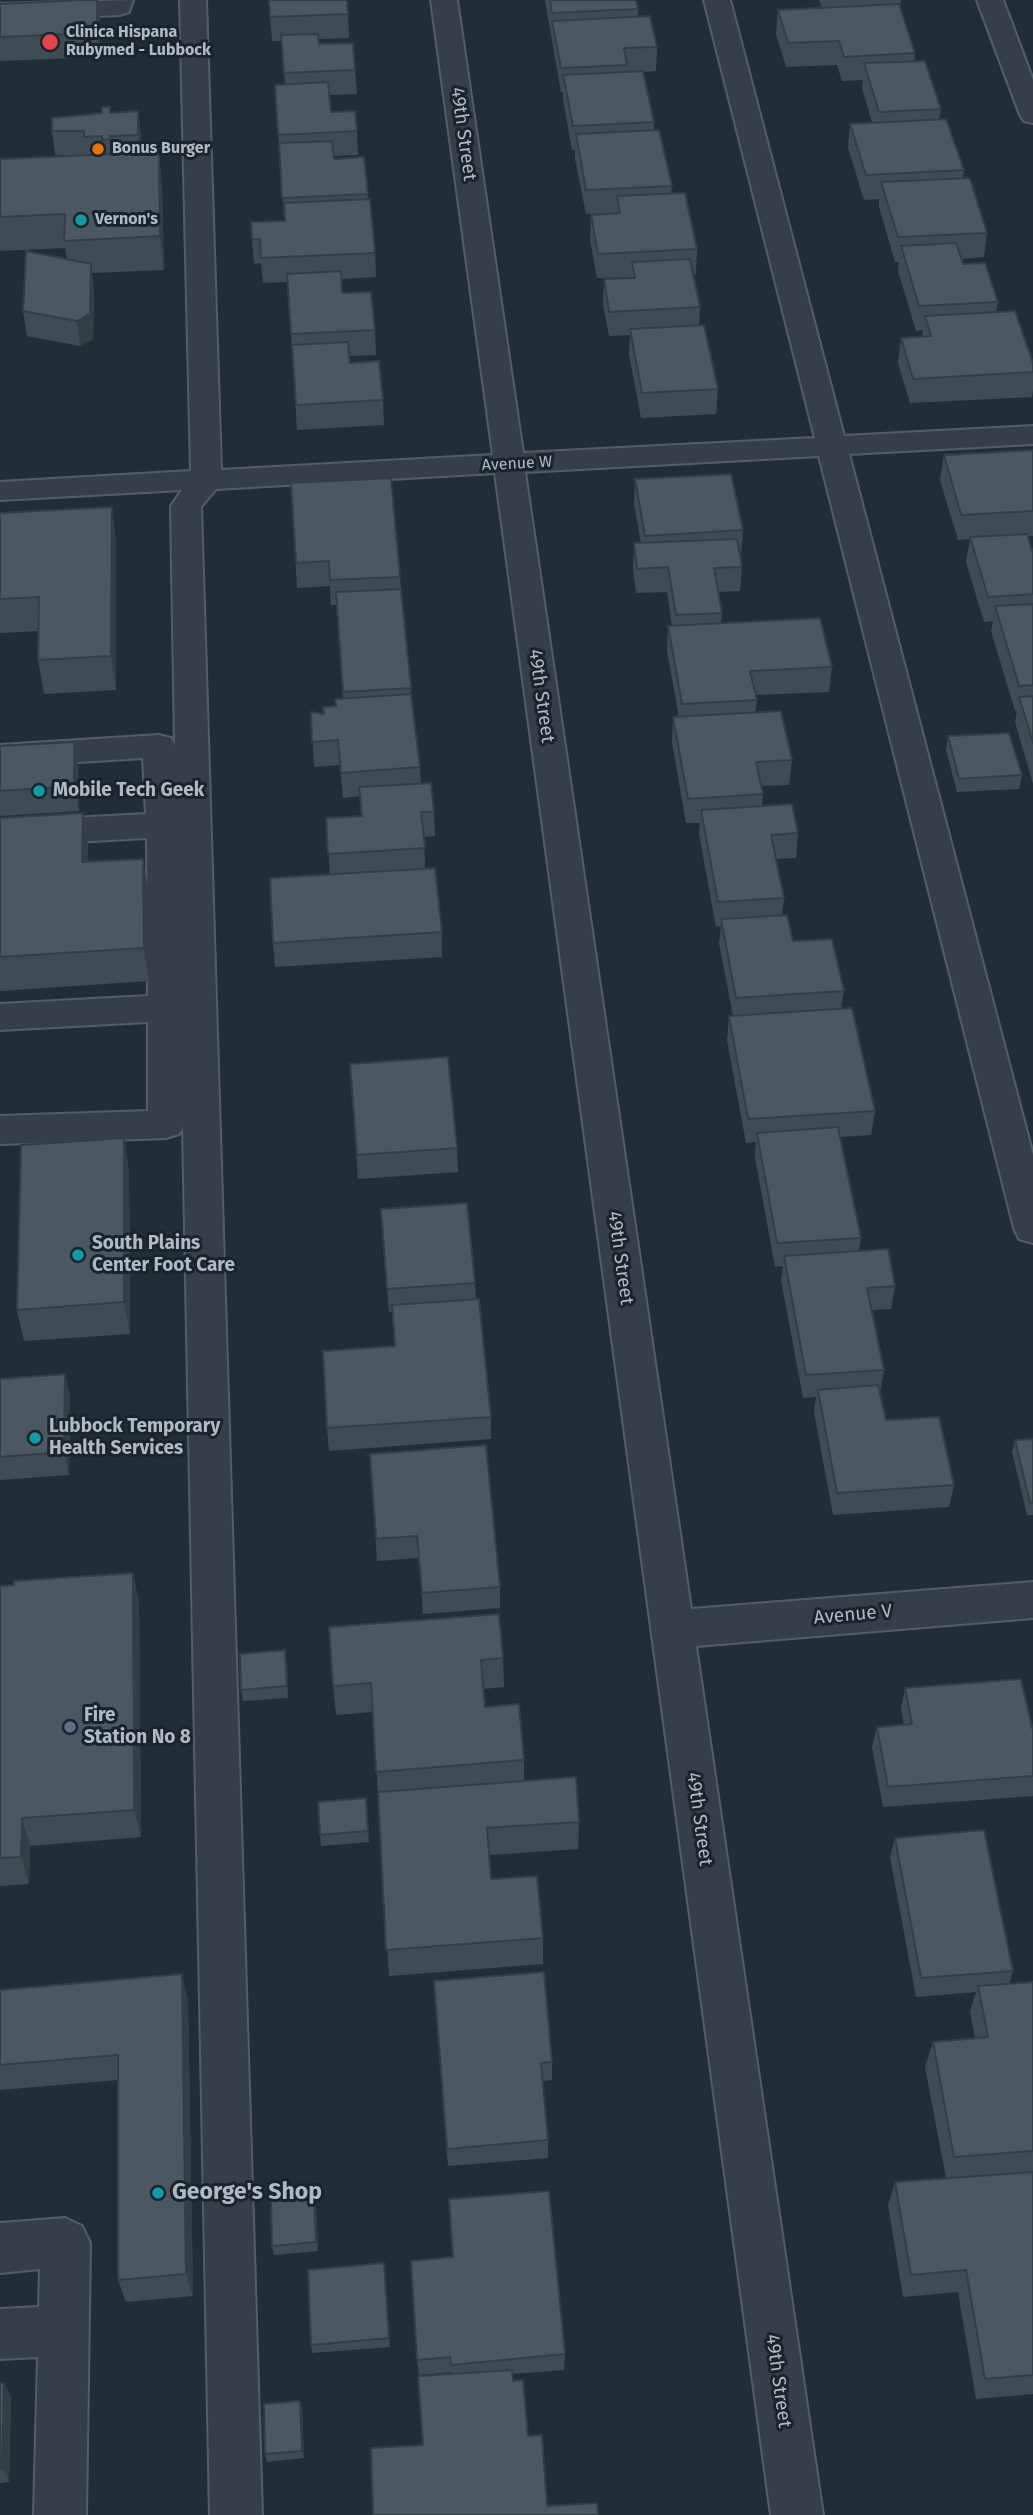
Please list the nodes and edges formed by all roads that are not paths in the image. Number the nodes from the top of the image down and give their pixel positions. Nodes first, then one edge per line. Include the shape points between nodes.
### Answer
1 (120, 0) edge
2 (193, 0) edge
3 (444, 0) edge
4 (717, 0) edge
5 (990, 0) edge
6 (0, 12) edge
7 (1033, 116) edge
8 (1033, 435) edge
9 (832, 447) junction
10 (509, 464) junction
11 (206, 481) junction
12 (0, 491) edge
13 (0, 756) edge
14 (178, 787) junction
15 (164, 825) junction
16 (0, 834) edge
17 (166, 1008) junction
18 (0, 1017) edge
19 (183, 1049) junction
20 (0, 1130) edge
21 (1033, 1228) edge
22 (1033, 1600) edge
23 (673, 1629) junction
24 (0, 2248) edge
25 (65, 2330) junction
26 (0, 2334) edge
27 (60, 2515) edge
28 (236, 2515) edge
29 (797, 2515) edge

1 - 6 street via 120,7
2 - 11 street
3 - 10 street, 49th Street
4 - 9 street
5 - 7 street
8 - 9 street, Avenue W
9 - 10 street, Avenue W
9 - 21 street
10 - 11 street, Avenue W
10 - 23 street, 49th Street
11 - 12 street, Avenue W
11 - 14 street via 186,506
13 - 14 street via 159,746
14 - 15 street
14 - 19 street
15 - 16 street
15 - 17 street
17 - 18 street
17 - 19 street
19 - 20 street via 166,1124
19 - 28 street
22 - 23 street, Avenue V
23 - 29 street, 49th Street
24 - 25 street via 65,2243
25 - 26 street
25 - 27 street

